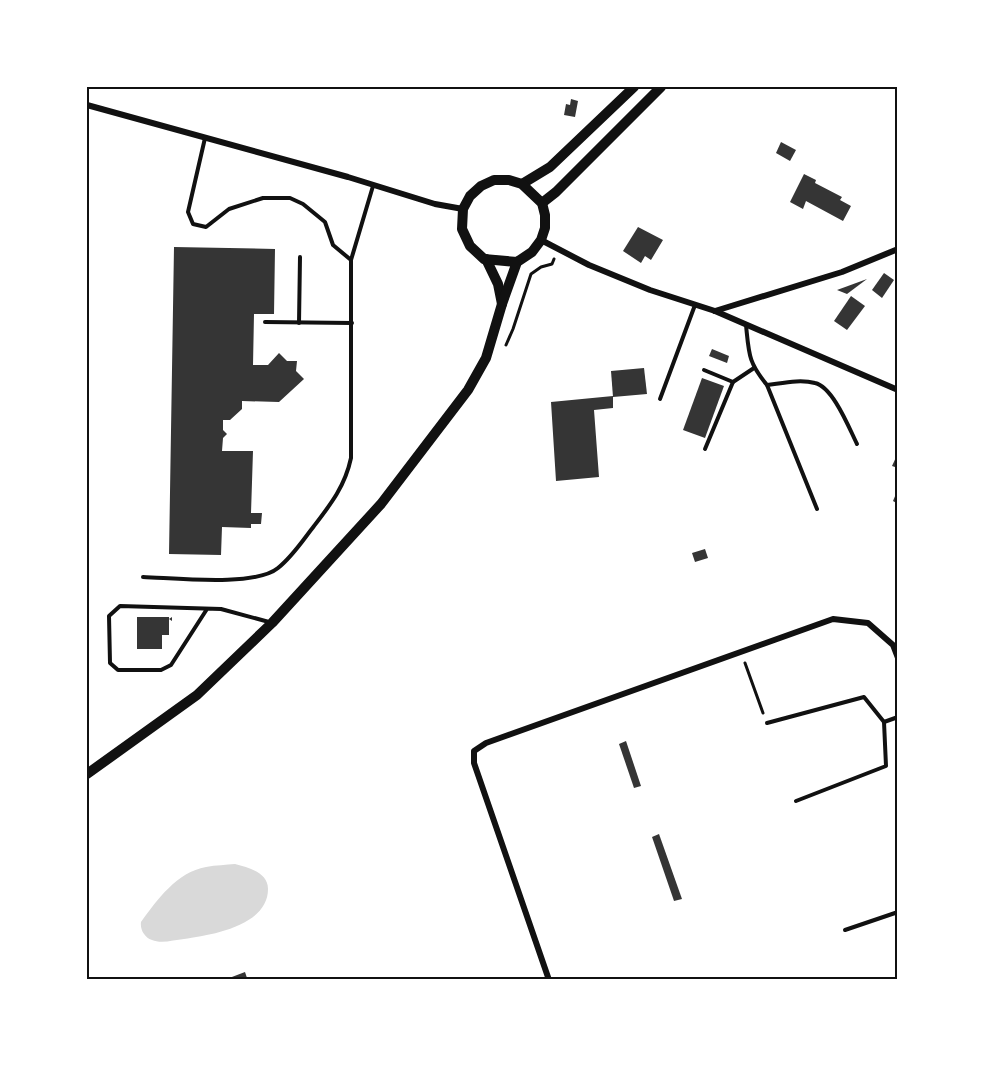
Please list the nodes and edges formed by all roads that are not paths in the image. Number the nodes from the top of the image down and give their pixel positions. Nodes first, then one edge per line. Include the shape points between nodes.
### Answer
1 (634, 87) edge
2 (661, 87) edge
3 (87, 105) edge
4 (206, 138) junction
5 (522, 184) junction
6 (373, 186) junction
7 (542, 204) junction
8 (463, 209) junction
9 (541, 240) junction
10 (898, 249) edge
11 (300, 257) dead end
12 (486, 259) junction
13 (351, 260) junction
14 (517, 262) junction
15 (502, 304) junction
16 (695, 305) junction
17 (715, 311) junction
18 (266, 322) dead end
19 (299, 323) junction
20 (352, 323) junction
21 (746, 325) junction
22 (754, 368) junction
23 (704, 370) dead end
24 (733, 382) junction
25 (767, 385) junction
26 (898, 390) edge
27 (660, 399) dead end
28 (857, 444) dead end
29 (705, 449) dead end
30 (817, 509) dead end
31 (143, 577) dead end
32 (207, 609) junction
33 (272, 623) junction
34 (898, 658) edge
35 (898, 717) edge
36 (884, 722) junction
37 (766, 723) road end
38 (87, 774) edge
39 (796, 801) dead end
40 (898, 912) edge
41 (845, 930) dead end
42 (549, 980) edge

1 - 5 street via 550,167
2 - 7 street
3 - 4 street
4 - 6 street
4 - 13 lane via 188,212 193,224 206,226 229,209 263,198 290,198 325,222 333,245
5 - 7 street
5 - 8 street via 494,180 470,196
6 - 8 street
6 - 13 lane
7 - 9 street via 545,228
8 - 12 street via 462,229 470,246
9 - 14 street
9 - 16 street via 578,260
10 - 17 street via 842,272
11 - 19 lane
12 - 14 street
12 - 15 street
13 - 20 lane
14 - 15 street
15 - 33 street via 486,358 468,390 381,504
16 - 17 street
16 - 27 lane
17 - 21 street
18 - 19 lane
19 - 20 lane
20 - 31 lane via 348,472 334,500 293,553 263,576
21 - 22 lane
21 - 26 street
22 - 24 lane
22 - 25 lane
23 - 24 lane
24 - 29 lane
25 - 28 lane via 818,383 838,404
25 - 30 lane
32 - 32 lane via 120,606 109,616 110,663 118,670 161,670 171,665
32 - 33 lane
33 - 38 street via 196,695
34 - 42 street via 893,645 868,623 833,619 474,750 474,763
35 - 36 lane
36 - 37 lane via 864,696
36 - 39 lane via 886,766
40 - 41 lane

